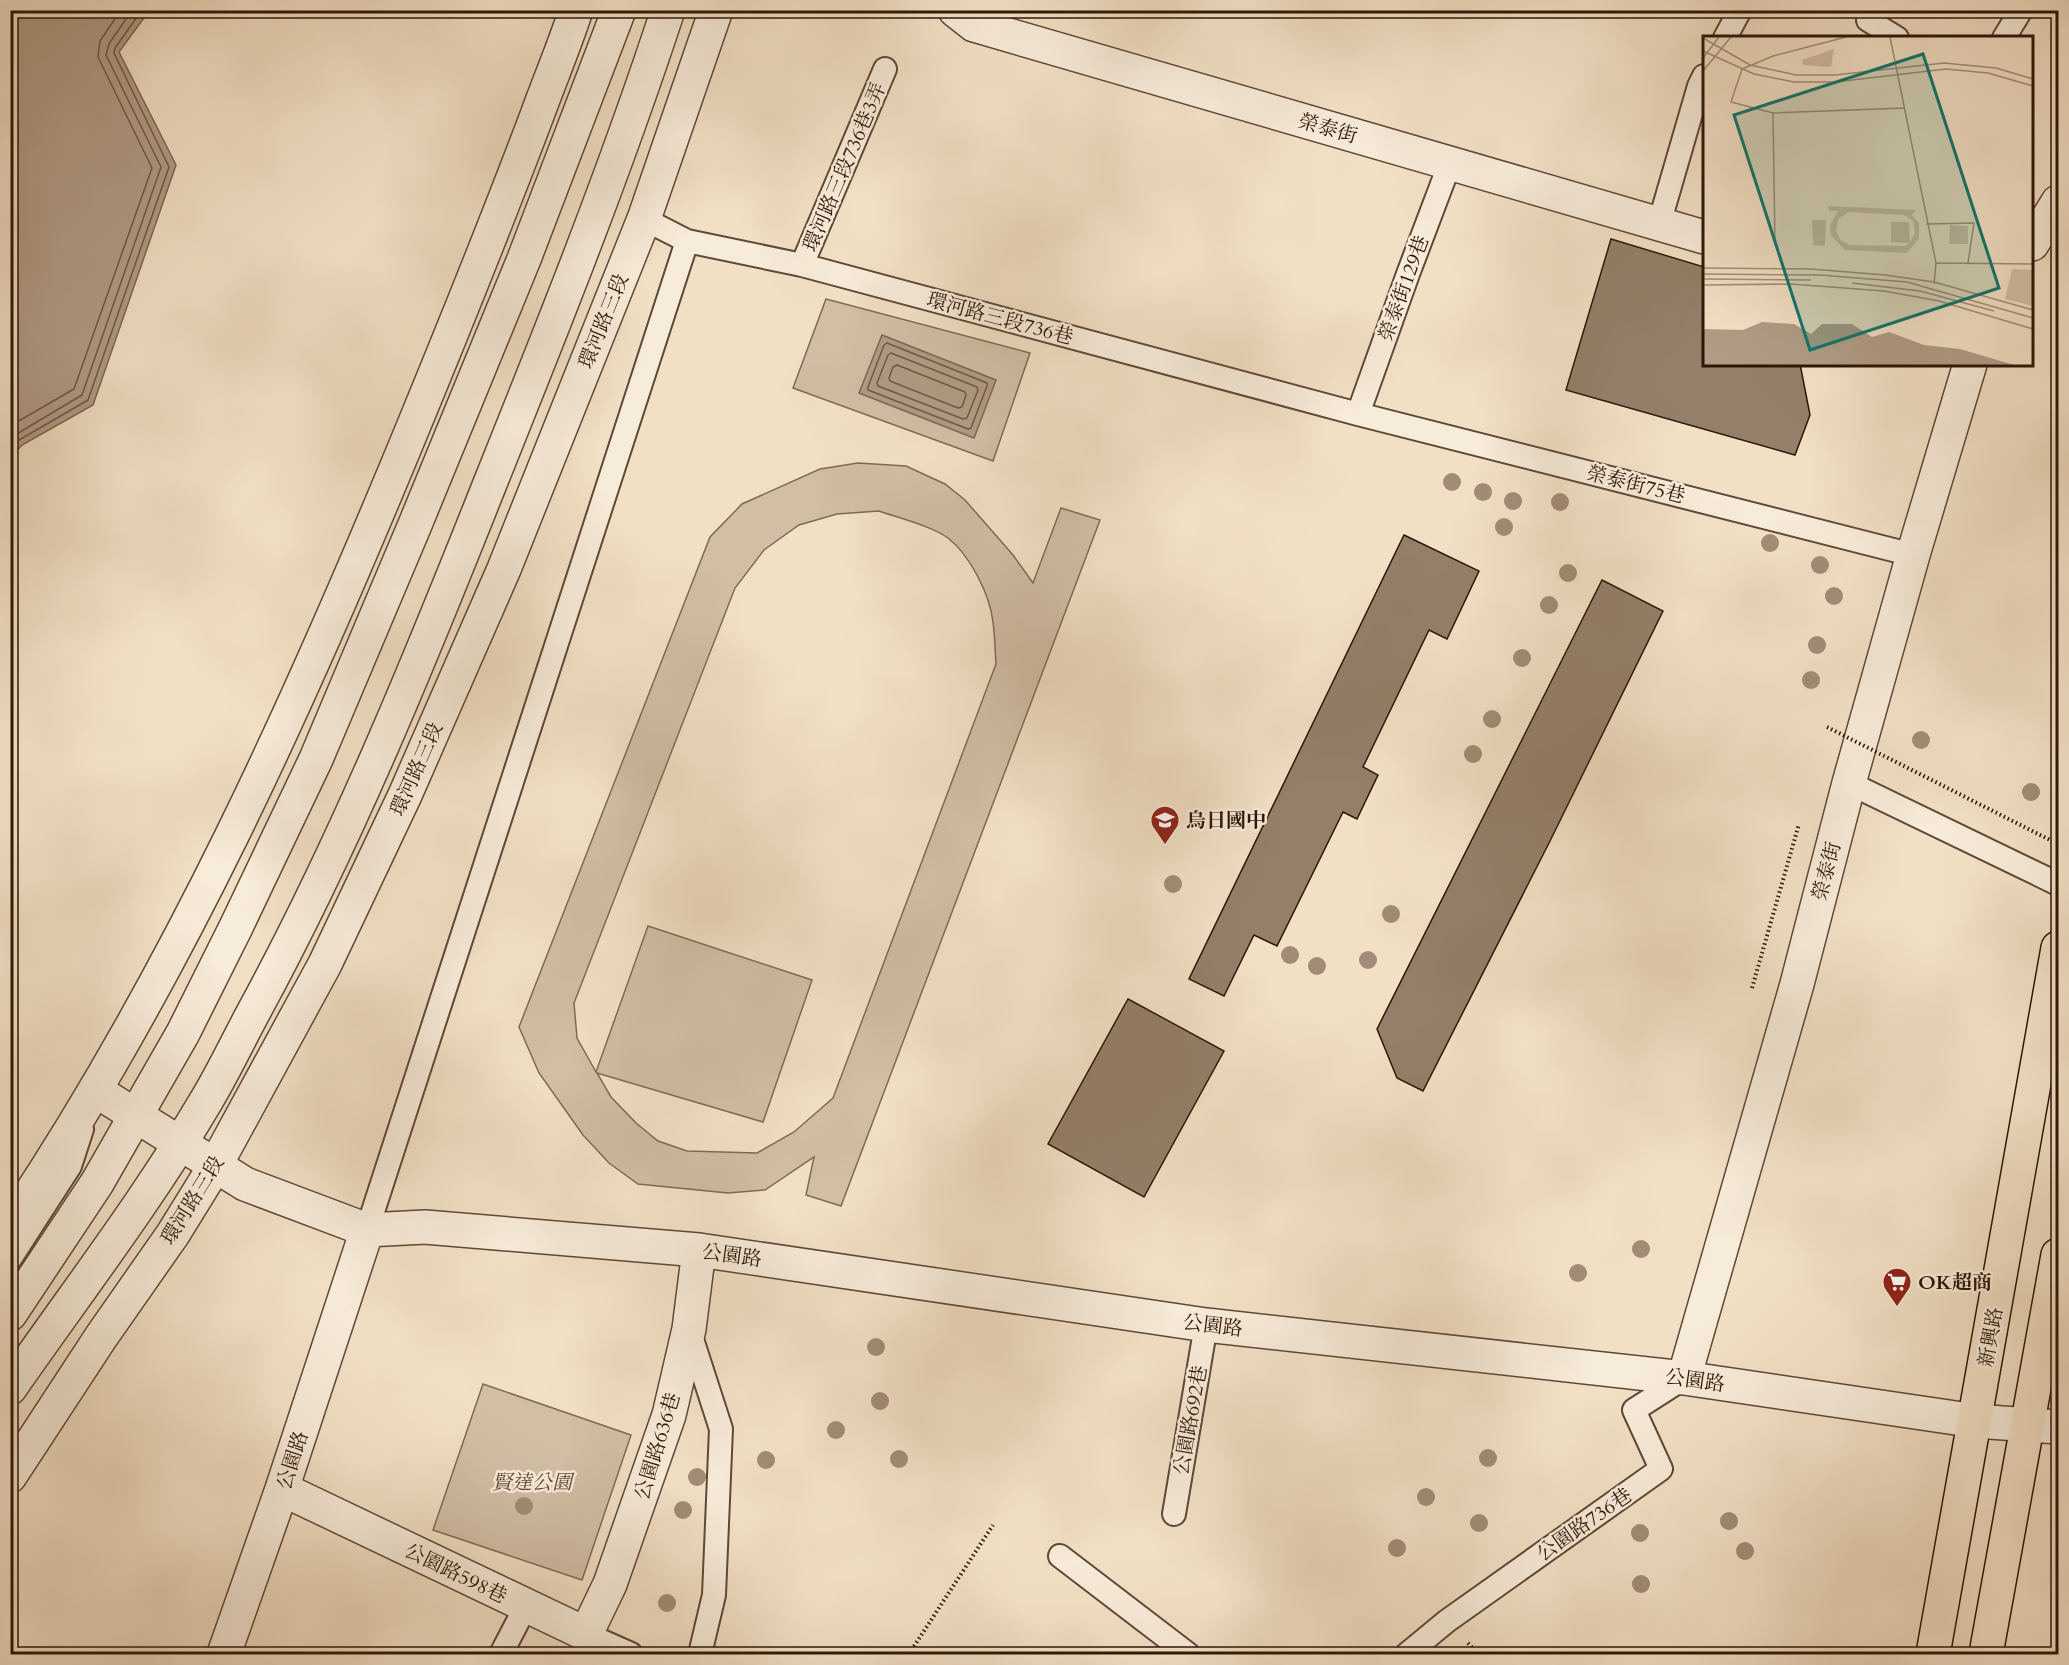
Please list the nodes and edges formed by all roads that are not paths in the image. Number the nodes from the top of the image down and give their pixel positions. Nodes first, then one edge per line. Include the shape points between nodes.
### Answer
1 (576, 10) edge
2 (619, 10) edge
3 (668, 10) edge
4 (716, 10) edge
5 (955, 10) edge
6 (1740, 10) edge
7 (2021, 10) edge
8 (1868, 20) dead end
9 (1726, 36) edge
10 (1894, 36) edge
11 (2005, 36) edge
12 (885, 69) dead end
13 (1703, 78) edge
14 (1450, 164) junction
15 (2058, 202) edge
16 (644, 219) junction
17 (1659, 224) junction
18 (1703, 237) edge
19 (687, 241) junction
20 (2033, 241) edge
21 (802, 265) junction
22 (1969, 366) edge
23 (1358, 414) junction
24 (1913, 555) junction
25 (1849, 783) junction
26 (2058, 884) edge
27 (2058, 948) edge
28 (95, 1090) junction
29 (136, 1117) junction
30 (180, 1143) junction
31 (215, 1166) junction
32 (10, 1225) edge
33 (367, 1230) junction
34 (699, 1250) junction
35 (2058, 1255) edge
36 (10, 1258) edge
37 (10, 1314) edge
38 (1206, 1325) junction
39 (689, 1329) junction
40 (101, 1337) junction
41 (1684, 1378) junction
42 (10, 1388) edge
43 (1976, 1421) junction
44 (2043, 1426) edge
45 (10, 1455) edge
46 (10, 1476) edge
47 (282, 1489) junction
48 (1174, 1514) dead end
49 (1060, 1556) dead end
50 (526, 1606) junction
51 (586, 1634) junction
52 (224, 1654) edge
53 (501, 1654) edge
54 (631, 1654) edge
55 (700, 1654) edge
56 (1188, 1654) edge
57 (1407, 1654) edge
58 (1933, 1654) edge
59 (1986, 1654) edge

1 - 28 street via 492,236 378,512 276,741 196,906
2 - 29 street via 519,269 316,759 188,1023
3 - 30 street, 環河路三段 via 573,275 463,554 366,785 289,947
4 - 16 street, 環河路三段
5 - 14 street, 榮泰街 via 974,26
6 - 9 lane
7 - 11 lane
8 - 10 lane
12 - 21 lane, 環河路三段736巷3弄
13 - 17 lane
14 - 17 street, 榮泰街
14 - 23 lane, 榮泰街129巷
15 - 20 street
16 - 19 lane, 環河路三段736巷
16 - 31 street, 環河路三段 via 504,569 405,795 325,964
17 - 18 street, 榮泰街
19 - 21 lane, 環河路三段736巷
19 - 33 lane
21 - 23 lane, 環河路三段736巷
22 - 24 street, 榮泰街
23 - 24 lane, 榮泰街75巷
24 - 25 street, 榮泰街
25 - 26 lane
25 - 41 street, 榮泰街 via 1792,1000
27 - 43 main road, 新興路
28 - 29 street, 公園路
28 - 32 street
28 - 36 lane via 70,1166
29 - 30 street, 公園路
29 - 37 street
30 - 31 street, 公園路
30 - 42 street, 環河路三段
31 - 33 street, 公園路 via 245,1184
31 - 40 street, 環河路三段
33 - 34 street, 公園路 via 425,1227
33 - 47 street, 公園路
34 - 38 street, 公園路
34 - 39 street, 公園路636巷
35 - 44 main road
38 - 41 street, 公園路
38 - 48 lane, 公園路692巷
39 - 51 street, 公園路636巷 via 665,1426 610,1584
39 - 55 lane via 721,1429 714,1595
40 - 45 lane
40 - 46 street, 環河路三段
41 - 43 street, 公園路
41 - 57 lane, 公園路736巷 via 1634,1410 1661,1469 1447,1621
43 - 44 street, 公園路
43 - 58 main road, 新興路
44 - 59 main road
47 - 50 street, 公園路598巷
47 - 52 street, 公園路
49 - 56 lane
50 - 51 street, 公園路598巷
50 - 53 lane
51 - 54 lane, 公園路598巷

